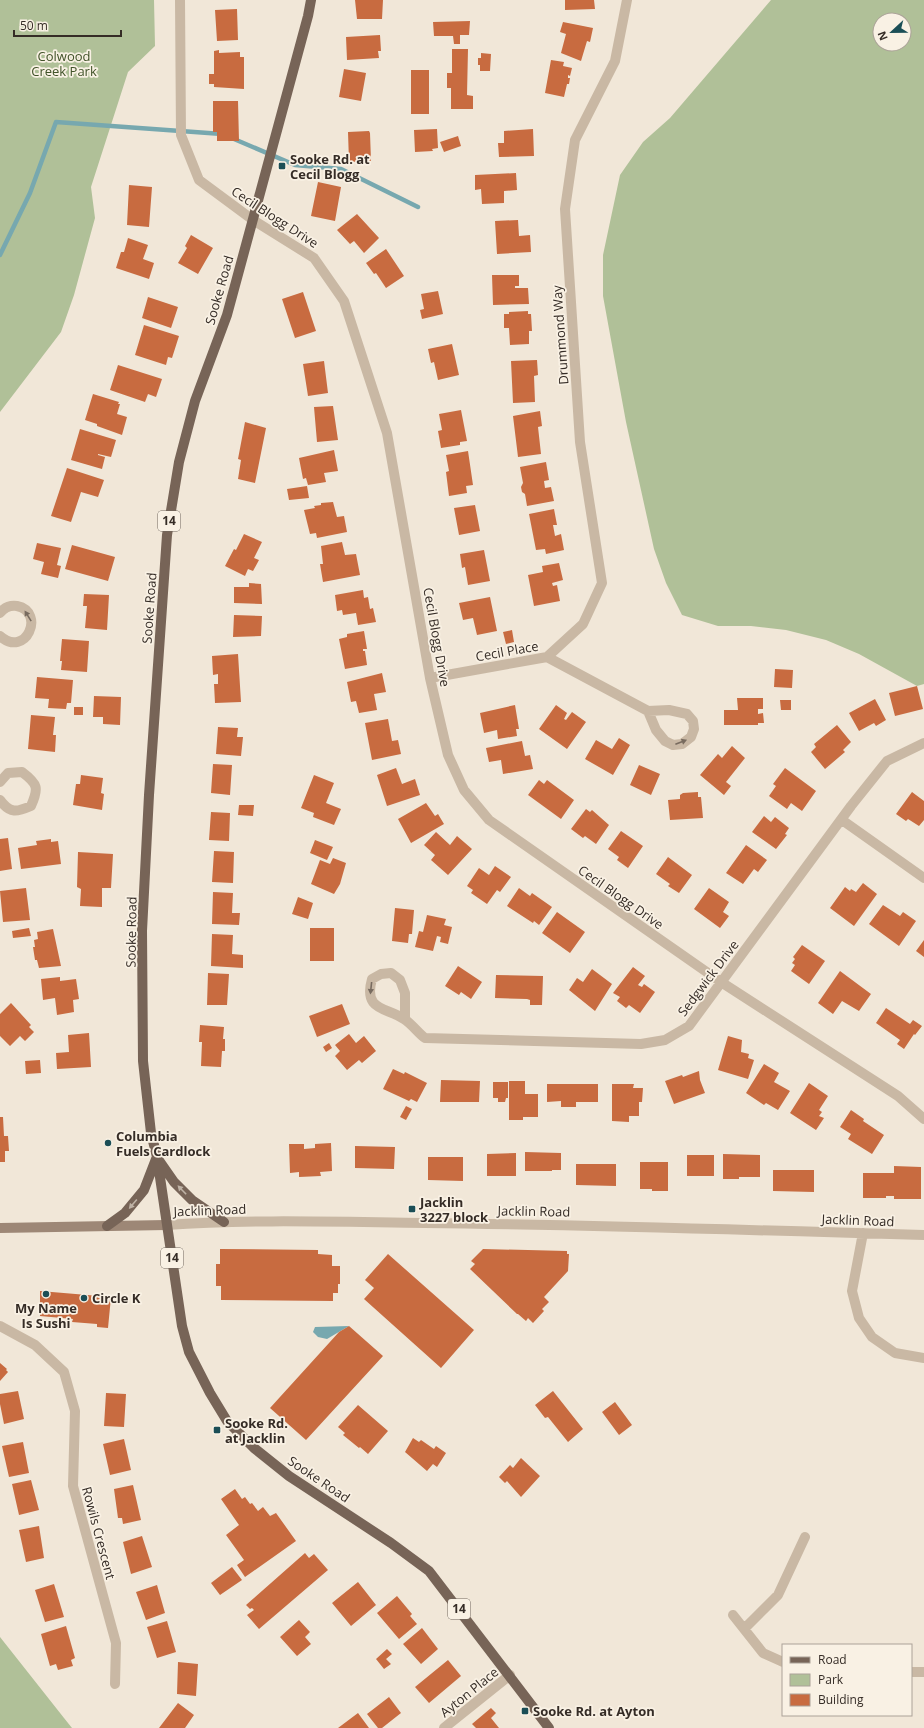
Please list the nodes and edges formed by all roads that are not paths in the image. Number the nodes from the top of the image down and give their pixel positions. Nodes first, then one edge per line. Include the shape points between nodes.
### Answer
1 (180, 0) edge
2 (311, 0) edge
3 (627, 0) edge
4 (253, 220) junction
5 (0, 613) edge
6 (1, 641) edge
7 (546, 657) junction
8 (430, 678) junction
9 (648, 711) junction
10 (924, 743) edge
11 (0, 782) edge
12 (0, 800) edge
13 (842, 820) junction
14 (924, 878) edge
15 (721, 982) junction
16 (404, 1019) junction
17 (924, 1119) edge
18 (157, 1157) junction
19 (224, 1222) junction
20 (166, 1225) junction
21 (107, 1226) junction
22 (0, 1228) edge
23 (863, 1233) junction
24 (924, 1235) edge
25 (0, 1326) edge
26 (924, 1358) edge
27 (805, 1537) dead end
28 (733, 1615) dead end
29 (744, 1629) junction
30 (782, 1662) edge
31 (912, 1672) edge
32 (924, 1672) edge
33 (510, 1675) junction
34 (115, 1684) dead end
35 (444, 1728) edge
36 (549, 1728) edge

1 - 4 street, Cecil Blogg Drive via 181,135 198,180
2 - 4 main road, Sooke Road / 14
3 - 7 street, Drummond Way via 615,61 575,140 565,209 580,442 602,583 583,624
4 - 8 street, Cecil Blogg Drive via 314,258 344,301 387,433
4 - 18 main road, Sooke Road / 14 via 227,315 195,402 179,462 167,535 142,931 143,1061 151,1133
6 -> 5 street via 18,642 29,634 32,627 28,613 23,609 9,606
7 - 8 street, Cecil Place
7 - 9 street, Cecil Place
8 - 15 street, Cecil Blogg Drive via 448,755 464,790 489,820
9 -> 9 street via 656,730 665,741 673,745 682,744 691,737 693,721 687,714 669,710
10 - 13 street, Sedgwick Drive via 886,761
11 - 12 street via 8,774 22,772 33,780 36,794 31,806 18,811 5,808
13 - 14 street
13 - 15 street, Sedgwick Drive
15 - 16 street, Sedgwick Drive via 689,1026 665,1040 641,1044 425,1038
15 - 17 street, Cecil Blogg Drive via 898,1096
16 -> 16 street, Sedgwick Drive via 405,993 400,980 391,973 372,979 369,990 372,999 381,1010
19 -> 18 main road via 192,1200 174,1182
18 - 20 main road, Sooke Road / 14
18 -> 21 main road via 144,1190 125,1213
19 - 20 street, Jacklin Road
19 - 23 street, Jacklin Road via 603,1225
20 - 21 main road, Jacklin Road
20 - 33 main road, Sooke Road / 14 via 182,1326 189,1352 228,1421 254,1448 289,1476 391,1542 428,1571
21 - 22 main road, Jacklin Road
23 - 24 street, Jacklin Road
23 - 26 street via 852,1291 859,1318 872,1337 895,1353
25 - 34 street, Rowils Crescent via 35,1345 64,1372 75,1411 73,1486 116,1643
27 - 29 street via 778,1595
28 - 29 street
29 - 30 street via 763,1653
31 - 32 street
33 - 35 street, Ayton Place
33 - 36 main road, Sooke Road / 14

